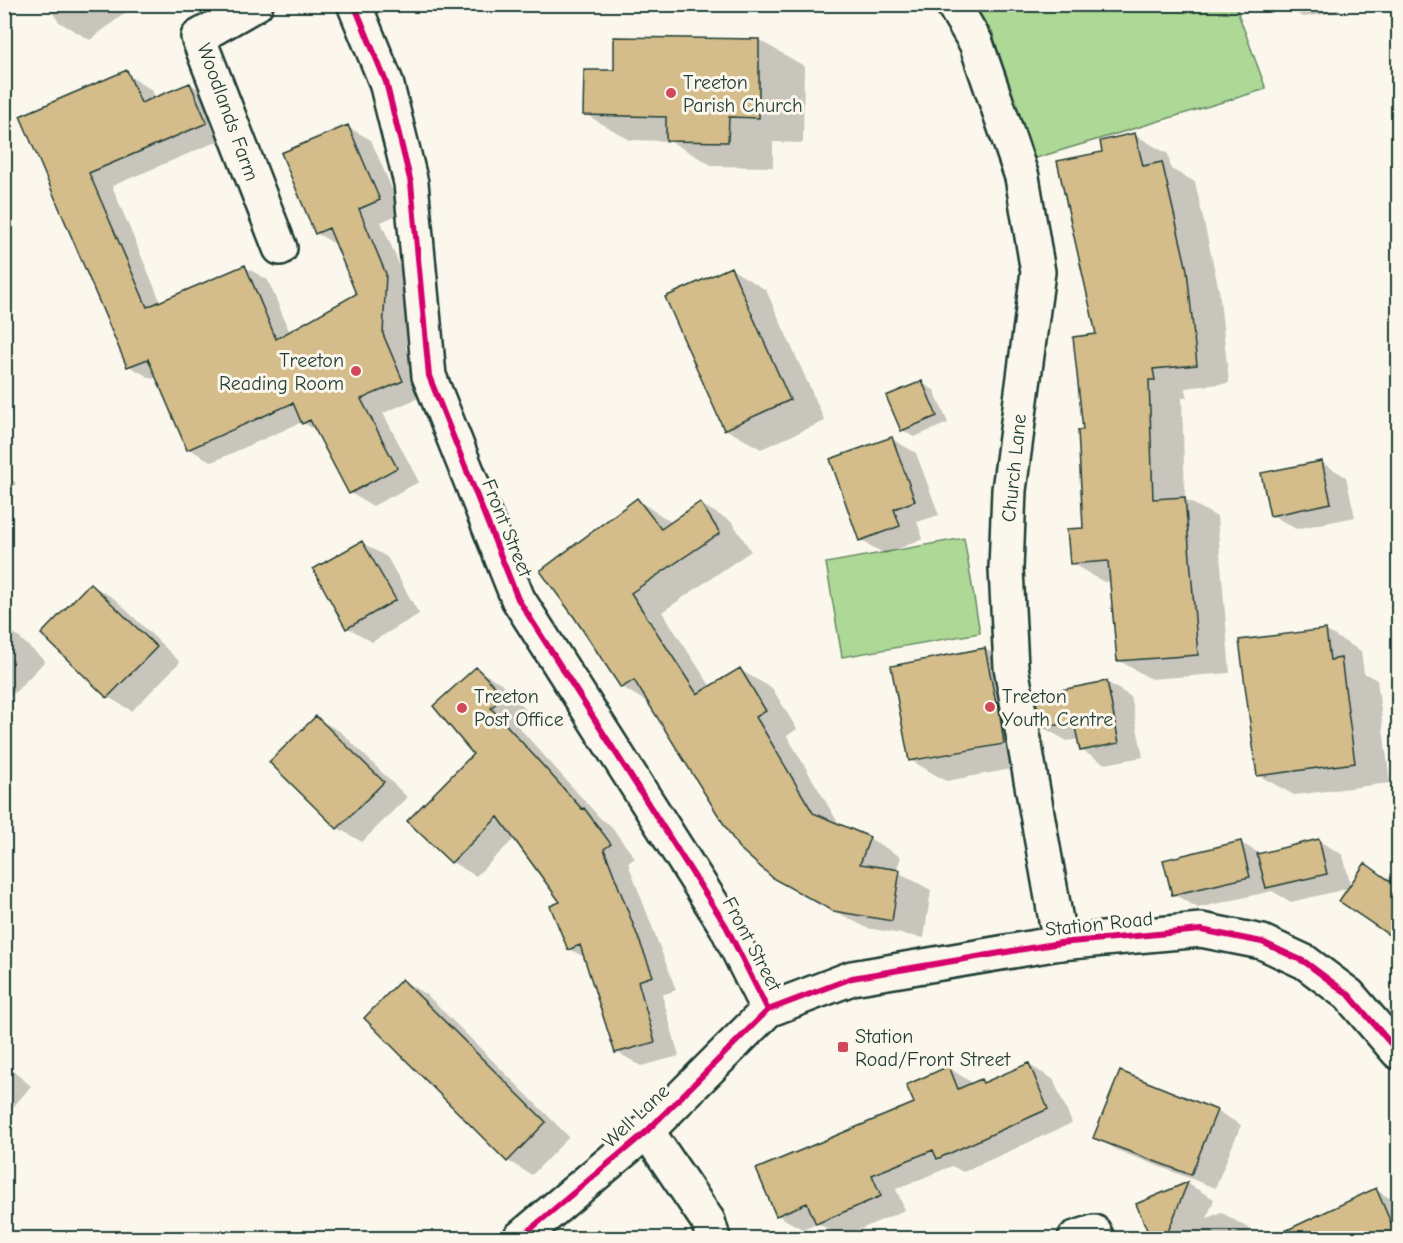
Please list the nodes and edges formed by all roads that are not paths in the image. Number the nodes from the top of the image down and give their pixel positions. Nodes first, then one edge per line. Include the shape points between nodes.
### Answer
1 (256, 4) edge
2 (354, 4) edge
3 (953, 4) edge
4 (280, 248) dead end
5 (1060, 943) junction
6 (768, 1010) junction
7 (1398, 1052) edge
8 (647, 1131) junction
9 (520, 1239) edge
10 (713, 1239) edge
11 (1075, 1239) edge
12 (1097, 1239) edge

1 - 4 street, Woodlands Farm via 198,37
2 - 6 street, Front Street via 386,82 411,183 429,376 518,599 726,926
3 - 5 street, Church Lane via 976,43 1022,177 1038,272 1009,490 1006,569 1011,667
5 - 6 street, Station Road via 852,978
5 - 7 street, Station Road via 1201,930 1262,942 1305,962 1349,995
6 - 8 street, Well Lane
8 - 9 street, Well Lane
8 - 10 street via 708,1221
11 - 12 street via 1094,1232

